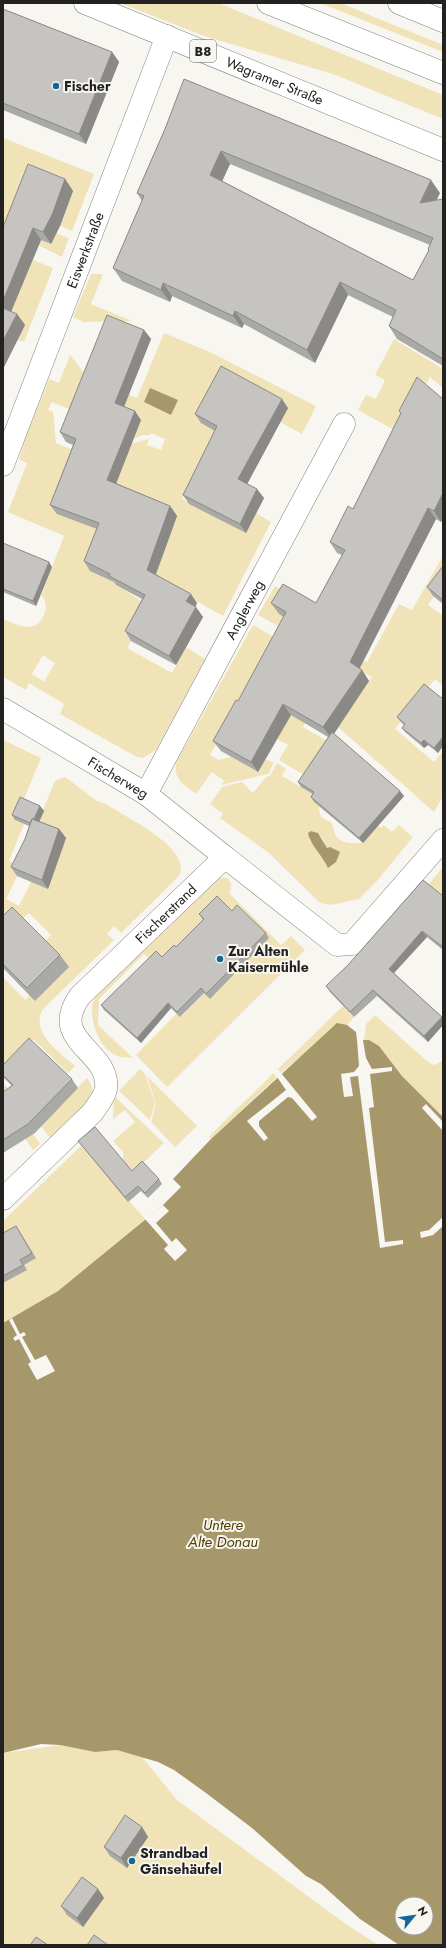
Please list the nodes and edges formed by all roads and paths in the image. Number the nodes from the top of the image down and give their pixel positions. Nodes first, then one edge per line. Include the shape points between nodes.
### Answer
1 (85, 3) edge
2 (268, 3) edge
3 (398, 3) edge
4 (443, 21) edge
5 (168, 36) junction
6 (443, 73) edge
7 (443, 150) edge
8 (344, 424) dead end
9 (3, 465) edge
10 (3, 709) edge
11 (146, 794) junction
12 (443, 840) edge
13 (225, 857) junction
14 (3, 1199) edge

1 - 5 street, Wagramer Straße / B8
2 - 6 street
3 - 4 street
5 - 7 street, Wagramer Straße / B8
5 - 9 street, Eiswerkstraße
8 - 11 street, Anglerweg
10 - 11 street, Fischerweg
11 - 13 street, Fischerweg
12 - 13 street via 352,944 337,945
13 - 14 street, Fischerstrand via 86,991 74,1006 70,1019 73,1033 98,1062 104,1075 106,1088 101,1102

